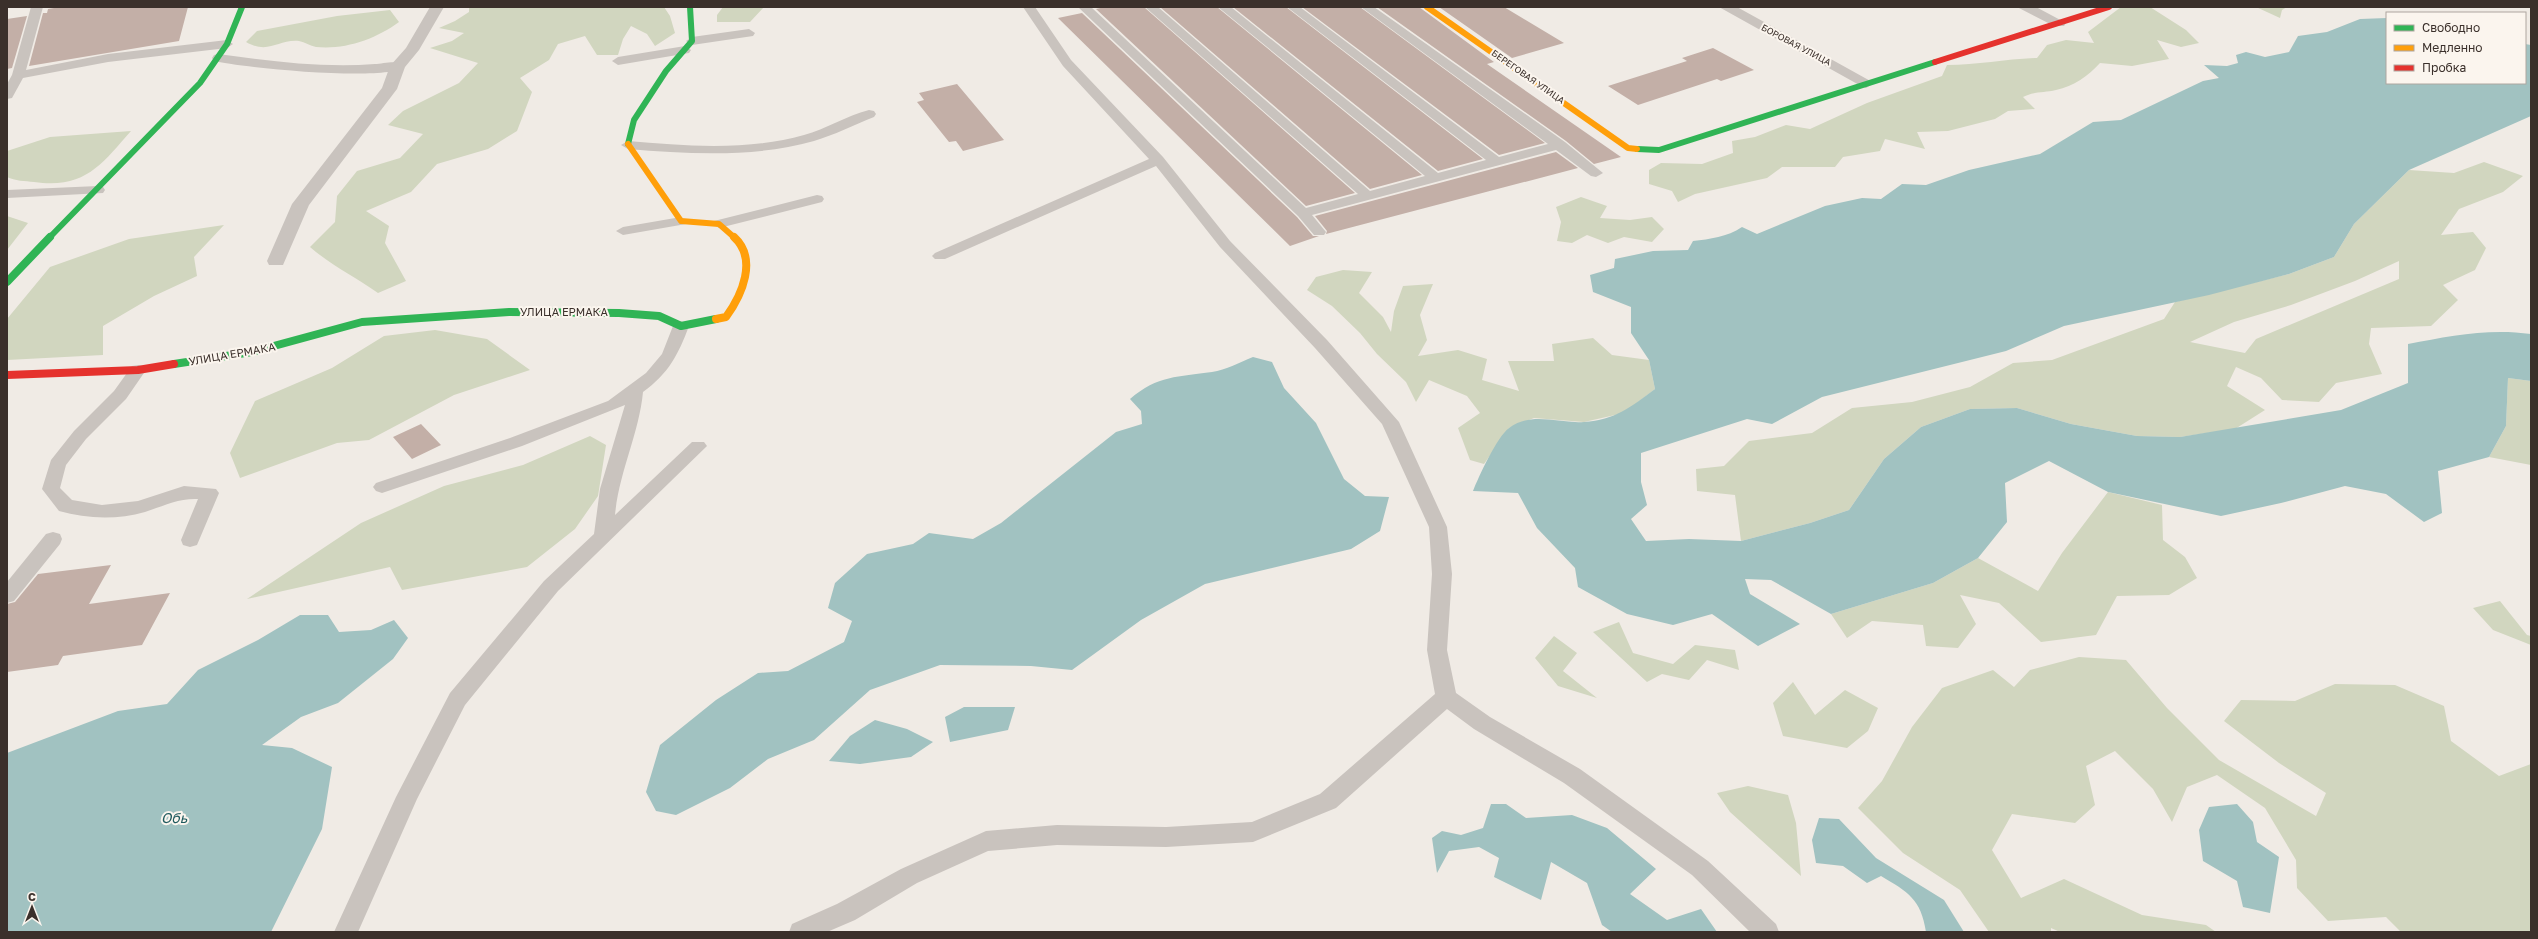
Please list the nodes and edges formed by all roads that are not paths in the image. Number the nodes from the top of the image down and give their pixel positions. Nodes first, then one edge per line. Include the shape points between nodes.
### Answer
1 (37, 7) edge
2 (242, 7) edge
3 (438, 7) edge
4 (690, 7) edge
5 (1029, 7) edge
6 (1084, 7) edge
7 (1151, 7) edge
8 (1224, 7) edge
9 (1293, 7) edge
10 (1367, 7) edge
11 (1427, 7) edge
12 (1726, 7) edge
13 (2024, 7) edge
14 (2109, 7) edge
15 (2060, 23) junction
16 (749, 33) dead end
17 (227, 44) junction
18 (688, 45) junction
19 (218, 58) junction
20 (618, 61) dead end
21 (398, 66) junction
22 (18, 75) junction
23 (1866, 83) junction
24 (7, 95) edge
25 (869, 114) dead end
26 (628, 145) junction
27 (1560, 145) junction
28 (1158, 160) junction
29 (1497, 162) junction
30 (1596, 173) dead end
31 (1436, 178) junction
32 (98, 190) junction
33 (7, 194) edge
34 (1368, 196) junction
35 (817, 198) dead end
36 (1303, 213) junction
37 (681, 221) junction
38 (719, 224) junction
39 (623, 231) dead end
40 (1319, 232) dead end
41 (940, 256) dead end
42 (276, 261) dead end
43 (7, 282) edge
44 (681, 326) junction
45 (138, 370) junction
46 (7, 375) edge
47 (635, 390) junction
48 (698, 446) dead end
49 (382, 487) dead end
50 (603, 535) junction
51 (53, 539) dead end
52 (190, 540) dead end
53 (8, 593) edge
54 (1446, 697) junction
55 (346, 932) edge
56 (801, 932) edge
57 (1767, 932) edge

1 - 22 lane
2 - 17 street
3 - 21 street via 412,50
4 - 18 street
5 - 28 lane via 1067,63
6 - 36 lane
7 - 34 lane
8 - 31 lane
9 - 29 lane
10 - 27 lane
11 - 23 street, БЕРЕГОВАЯ УЛИЦА via 1628,148 1659,150
12 - 23 street, БОРОВАЯ УЛИЦА
13 - 15 street
14 - 15 street
15 - 23 street
16 - 18 lane
17 - 19 street
17 - 22 lane via 108,58
18 - 20 lane
18 - 26 street via 666,71 634,120
19 - 21 lane via 299,69
19 - 32 street via 200,83
21 - 42 street via 389,89 301,204
22 - 24 lane
25 - 26 lane via 802,140 773,145 679,150
26 - 37 street
27 - 29 lane
27 - 30 lane
28 - 41 lane
28 - 54 lane via 1225,244 1321,344 1390,422 1438,527 1442,574 1437,650
29 - 31 lane
31 - 34 lane
32 - 33 lane
32 - 43 street
34 - 36 lane
35 - 38 lane
36 - 40 lane
37 - 38 street
37 - 39 lane
38 - 44 street via 739,242 748,263 738,301 726,317
44 - 45 street, УЛИЦА ЕРМАКА via 659,316 619,312 509,312 362,322 252,352
44 - 47 lane via 670,355 652,377
45 - 46 street, УЛИЦА ЕРМАКА
45 - 52 lane via 120,395 80,435 57,464 51,489 66,506 102,512 139,507 184,492 210,493
47 - 49 lane via 607,408
47 - 50 lane via 634,411 629,430 610,484
48 - 50 lane
50 - 55 lane via 551,586 458,699 407,797
51 - 53 lane
54 - 56 lane via 1328,801 1253,832 1166,837 1056,835 986,841 909,876 846,912
54 - 57 lane via 1482,723 1572,776 1694,864

